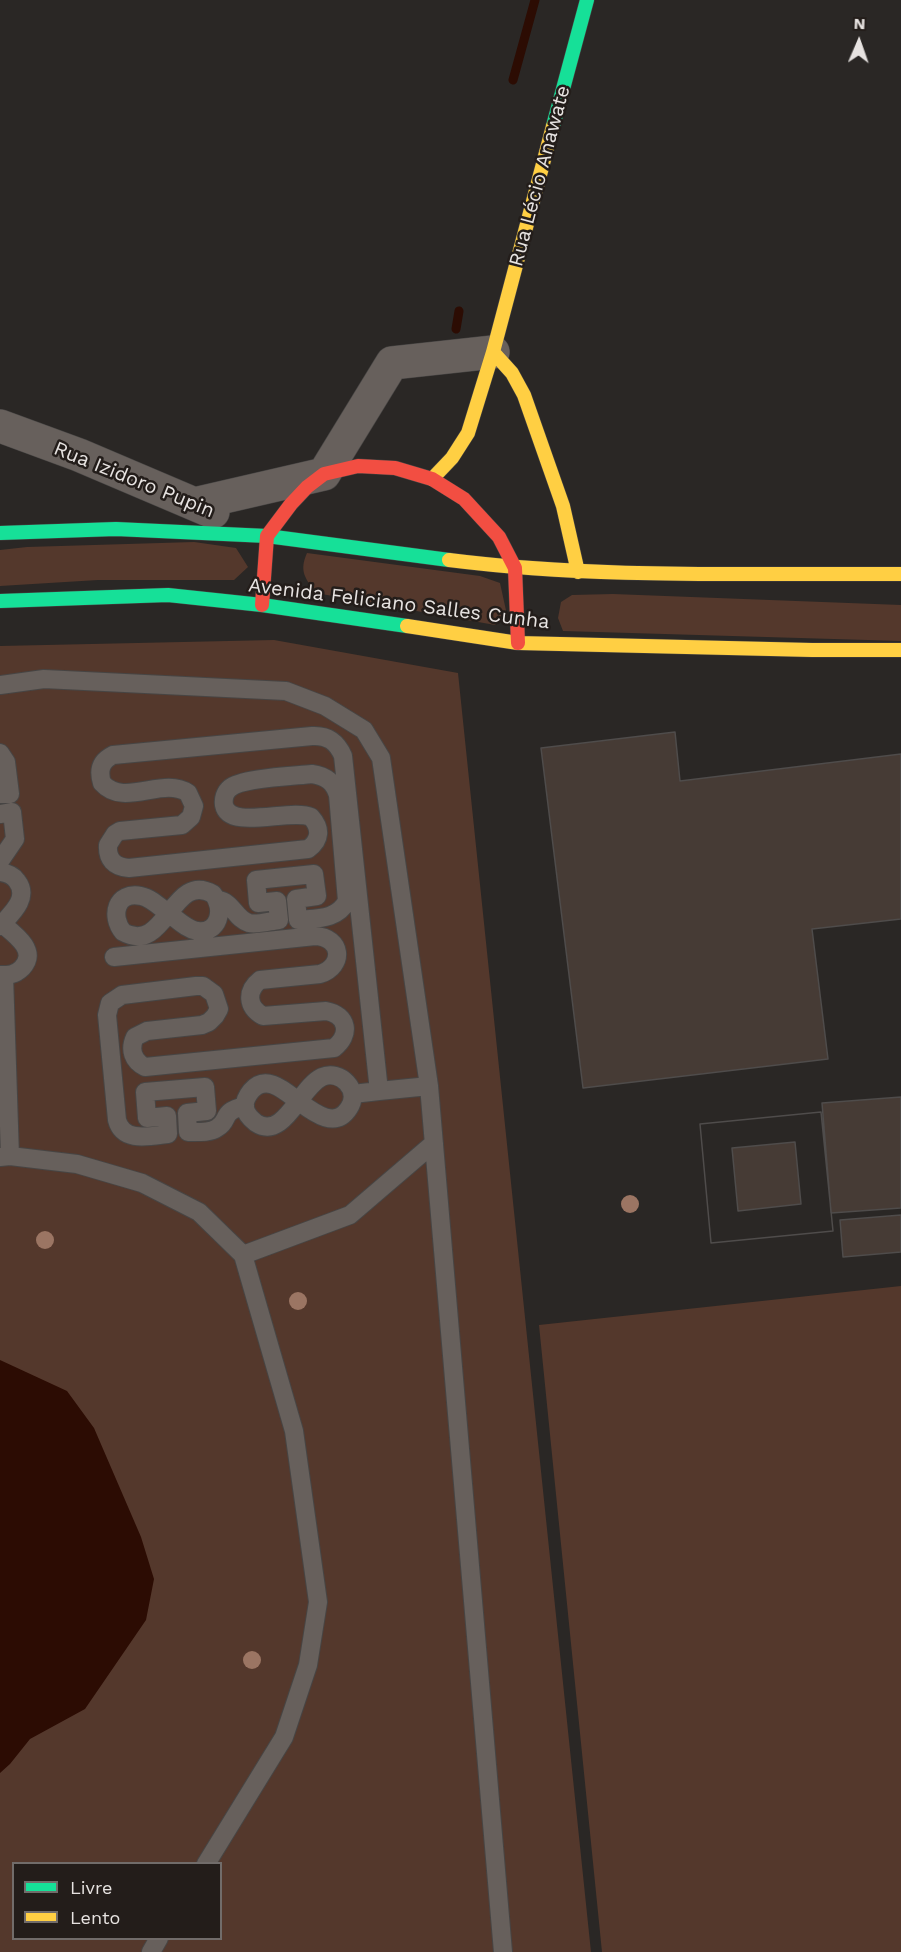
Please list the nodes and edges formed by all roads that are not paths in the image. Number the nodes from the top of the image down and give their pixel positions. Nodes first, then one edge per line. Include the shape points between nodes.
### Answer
1 (587, 0) edge
2 (493, 352) junction
3 (0, 426) edge
4 (324, 474) junction
5 (432, 479) junction
6 (194, 504) junction
7 (0, 533) edge
8 (267, 536) junction
9 (516, 568) junction
10 (578, 572) junction
11 (901, 574) edge
12 (0, 601) edge
13 (262, 605) junction
14 (518, 643) junction
15 (901, 650) edge
16 (0, 685) edge
17 (0, 753) edge
18 (0, 795) edge
19 (0, 814) edge
20 (0, 861) edge
21 (0, 872) edge
22 (218, 900) junction
23 (1, 924) edge
24 (114, 957) dead end
25 (2, 975) edge
26 (429, 1086) junction
27 (379, 1091) junction
28 (352, 1094) junction
29 (298, 1101) junction
30 (245, 1106) junction
31 (434, 1143) junction
32 (5, 1157) edge
33 (243, 1256) junction
34 (207, 1862) edge
35 (503, 1952) edge

1 - 2 main road, Rua Lécio Anawate
2 - 4 street via 392,363
2 - 5 main road, Rua Lécio Anawate via 468,433
2 - 10 main road via 512,373 524,395 563,506
3 - 6 street, Rua Izidoro Pupin
4 - 5 main road via 358,466 395,468
4 - 6 street
4 - 8 main road via 291,504
5 - 9 main road via 464,499 483,518 500,537
6 - 8 street, Rua Izidoro Pupin
7 - 8 main road via 116,529
8 - 9 main road
8 - 13 main road
9 - 10 main road
9 - 14 main road
10 - 11 main road
12 - 13 main road, Avenida Feliciano Salles Cunha via 168,595
13 - 14 main road, Avenida Feliciano Salles Cunha
14 - 15 main road, Avenida Feliciano Salles Cunha
16 - 26 lane via 44,680 286,691 325,706 364,730 381,758
17 - 18 lane via 6,762 10,794
19 - 20 lane via 12,812 15,839
21 - 23 lane via 13,877 22,891 16,907
22 - 22 lane via 207,890 198,889 168,913 194,931 202,931 220,916
22 - 27 lane via 229,903 250,923 279,920 277,901 258,903 256,880 314,874 317,896 296,899 298,920 330,917 340,911 347,901 338,795 332,782 312,774 238,783 227,790 226,809 240,819 298,814 311,817 319,834 308,849 129,868 114,864 110,858 108,845 115,834 182,825 191,818 194,806 188,793 175,788 112,791 102,783 103,764 114,755 312,736 334,741 343,756
23 - 25 lane via 27,948 25,964 14,974
24 - 30 lane via 315,936 332,942 337,960 327,972 260,980 254,985 250,1000 263,1016 333,1012 344,1022 345,1029 344,1037 333,1048 146,1067 134,1058 135,1037 147,1031 210,1022 219,1009 214,994 196,986 122,995 110,1003 107,1015 117,1120 126,1134 168,1134 167,1116 147,1118 145,1092 205,1087 207,1111 187,1113 189,1132 219,1128 228,1112
25 - 32 lane
26 - 27 lane
26 - 31 lane
27 - 28 lane
28 - 29 lane via 342,1079 324,1076
28 - 29 lane via 347,1111 333,1119 317,1115
29 - 30 lane via 272,1083 255,1087
29 - 30 lane via 277,1125 268,1127 250,1119
31 - 33 lane via 350,1215
31 - 35 lane
32 - 33 lane via 76,1164 142,1183 199,1212
33 - 34 lane via 294,1431 318,1602 308,1665 284,1737

